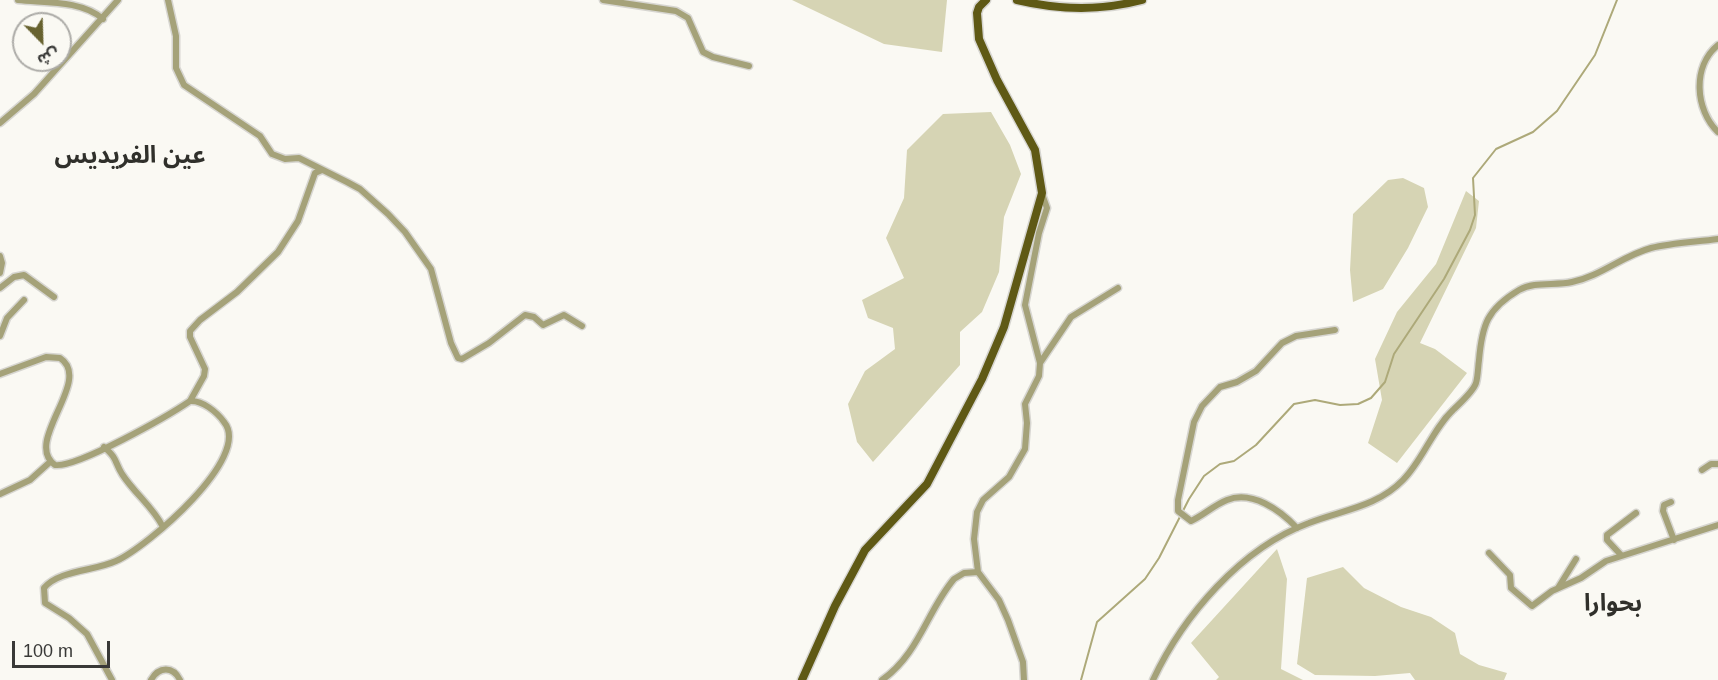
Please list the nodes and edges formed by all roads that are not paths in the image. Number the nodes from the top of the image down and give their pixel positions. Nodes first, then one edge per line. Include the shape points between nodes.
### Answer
1 (18, 0) edge
2 (118, 0) edge
3 (168, 0) edge
4 (603, 0) edge
5 (986, 0) edge
6 (1017, 0) edge
7 (1142, 0) edge
8 (103, 19) junction
9 (1718, 45) edge
10 (749, 66) dead end
11 (0, 123) edge
12 (1718, 132) edge
13 (322, 170) junction
14 (1042, 193) junction
15 (1718, 239) edge
16 (0, 256) edge
17 (0, 273) edge
18 (0, 288) edge
19 (1118, 288) dead end
20 (54, 297) dead end
21 (24, 300) dead end
22 (582, 326) dead end
23 (1335, 330) dead end
24 (0, 336) edge
25 (1040, 363) junction
26 (0, 374) edge
27 (190, 401) junction
28 (104, 447) junction
29 (50, 462) junction
30 (1718, 464) edge
31 (1702, 470) dead end
32 (0, 494) edge
33 (1671, 502) dead end
34 (1636, 513) dead end
35 (1718, 525) edge
36 (163, 527) junction
37 (1297, 528) junction
38 (1674, 540) junction
39 (1489, 553) dead end
40 (1621, 555) junction
41 (1576, 559) dead end
42 (978, 572) junction
43 (1558, 589) junction
44 (112, 680) edge
45 (151, 680) edge
46 (180, 680) edge
47 (802, 680) edge
48 (882, 680) edge
49 (1024, 680) edge
50 (1153, 680) edge

1 - 8 street via 90,10
2 - 8 street
3 - 13 street via 176,36 176,68 184,85 260,136 272,154 285,159 299,158
4 - 10 street via 676,11 688,18 703,52
5 - 14 main road via 977,14 978,34 997,80 1035,150
6 - 7 main road via 1079,8
8 - 11 street via 34,94
9 - 12 street via 1707,58 1700,83 1703,109
13 - 22 street via 360,189 424,255 458,358 475,352 525,315 543,326 564,315
13 - 27 street via 315,173 298,221 278,252 190,331 205,369
14 - 25 street via 1047,208 1025,305
14 - 47 main road via 1004,327 982,379 927,484 865,550
15 - 37 street via 1650,249 1621,260 1598,275 1570,283 1521,288 1488,315 1476,384 1450,413 1404,479 1373,501
16 - 17 street
18 - 20 street via 14,277 24,275
19 - 25 street via 1071,317
21 - 24 street via 7,318
23 - 37 street via 1296,336 1282,343 1256,371 1220,387 1194,422 1178,511 1191,521 1227,500 1248,496 1268,505
25 - 42 street via 1039,376 1025,404 1025,449 1009,477 983,500 977,512 974,539
26 - 29 street via 46,357 60,358 68,365 70,377 47,442
27 - 28 street
27 - 36 street via 215,412 226,424 231,441 211,476
28 - 29 street via 67,465
28 - 36 street via 115,456 120,472
29 - 32 street via 30,480
30 - 31 street
33 - 38 street via 1662,507
34 - 40 street via 1607,535
35 - 38 street
36 - 44 street via 116,562 60,578 42,591 48,606 87,634
37 - 50 street via 1248,560 1187,619
38 - 40 street
39 - 43 street via 1510,575 1511,588 1527,604 1532,606
40 - 43 street
41 - 43 street
42 - 48 street via 954,579 915,646
42 - 49 street via 1008,620 1023,662
45 - 46 street via 168,668

